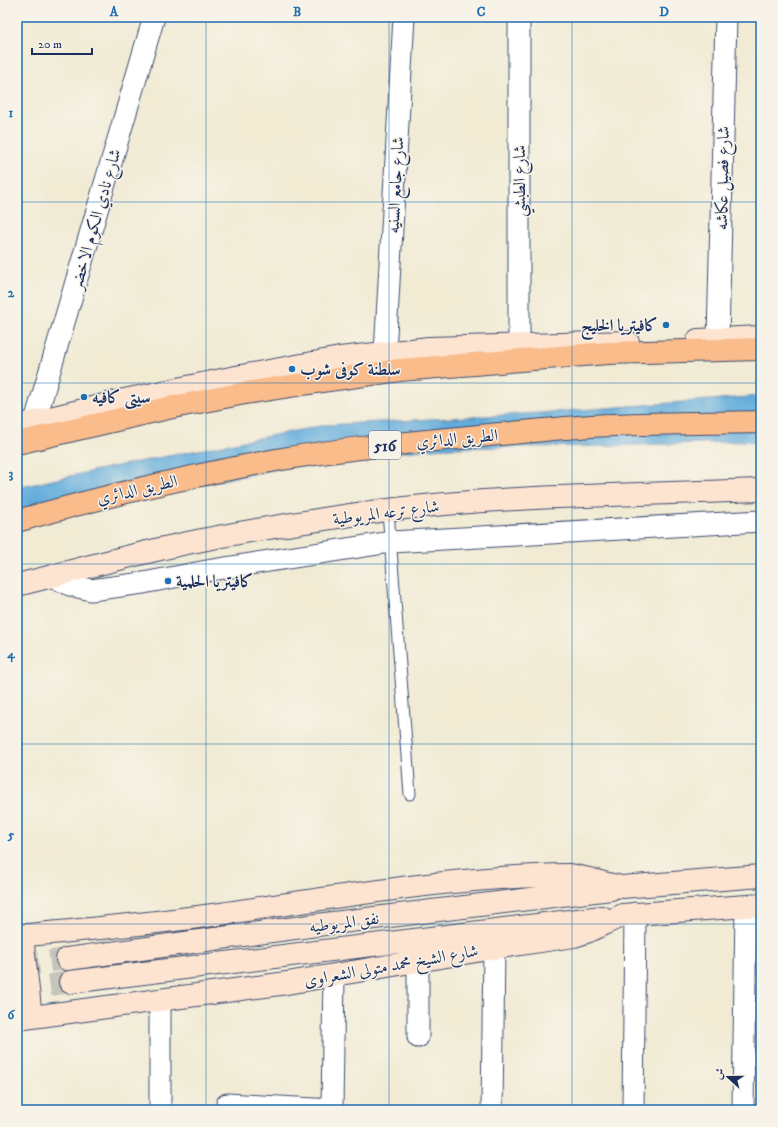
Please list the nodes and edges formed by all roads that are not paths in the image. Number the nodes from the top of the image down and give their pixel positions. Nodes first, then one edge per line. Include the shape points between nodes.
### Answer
1 (154, 17) edge
2 (404, 17) edge
3 (519, 17) edge
4 (726, 17) edge
5 (761, 337) edge
6 (718, 339) junction
7 (519, 345) junction
8 (761, 349) edge
9 (385, 353) junction
10 (761, 422) edge
11 (26, 424) edge
12 (17, 443) edge
13 (761, 490) edge
14 (388, 511) junction
15 (17, 521) edge
16 (761, 521) edge
17 (391, 542) junction
18 (52, 576) junction
19 (17, 585) edge
20 (410, 794) dead end
21 (761, 876) edge
22 (622, 888) junction
23 (753, 906) edge
24 (629, 914) junction
25 (19, 936) edge
26 (494, 948) junction
27 (67, 959) tunnel mouth
28 (418, 960) junction
29 (334, 975) junction
30 (70, 982) tunnel mouth
31 (160, 1001) junction
32 (24, 1018) edge
33 (418, 1037) dead end
34 (227, 1104) dead end
35 (160, 1110) edge
36 (332, 1110) edge
37 (492, 1110) edge
38 (633, 1110) edge
39 (743, 1110) edge

1 - 11 street, شارع نادي الكوم الاخضر
2 - 9 street, شارع جامع السنيه
3 - 7 street, شارع الطبشي
4 - 6 street, شارع فصيل عكاشه
5 - 6 main road
6 - 7 main road
7 - 9 main road via 429,348
8 - 12 highway via 608,354 400,370 323,380 222,398
9 - 11 main road via 340,358 236,377
10 - 15 highway, الطريق الدائري / 516 via 611,425 352,449 276,460 171,481
13 - 14 main road, شارع ترعه المريوطية via 517,499
14 - 17 lane
14 - 18 main road, شارع ترعه المريوطية via 228,535 159,549
16 - 17 street
17 - 18 street via 91,590 70,585
17 - 20 lane
18 - 19 main road, شارع ترعه المريوطية
21 - 22 main road
22 - 25 main road via 568,875 453,882 127,926
22 - 27 main road, نفق المريوطيه via 317,925
23 - 24 main road, شارع الشيخ محمد متولى الشعراوى
23 - 39 street
24 - 26 main road, شارع الشيخ محمد متولى الشعراوى via 574,936
24 - 30 main road, نفق المريوطيه
24 - 38 street
25 - 32 main road
26 - 28 main road, شارع الشيخ محمد متولى الشعراوى
26 - 37 street
28 - 29 main road, شارع الشيخ محمد متولى الشعراوى
28 - 33 street
29 - 31 main road, شارع الشيخ محمد متولى الشعراوى
29 - 36 street
31 - 32 main road, شارع الشيخ محمد متولى الشعراوى
31 - 35 street
34 - 36 street

